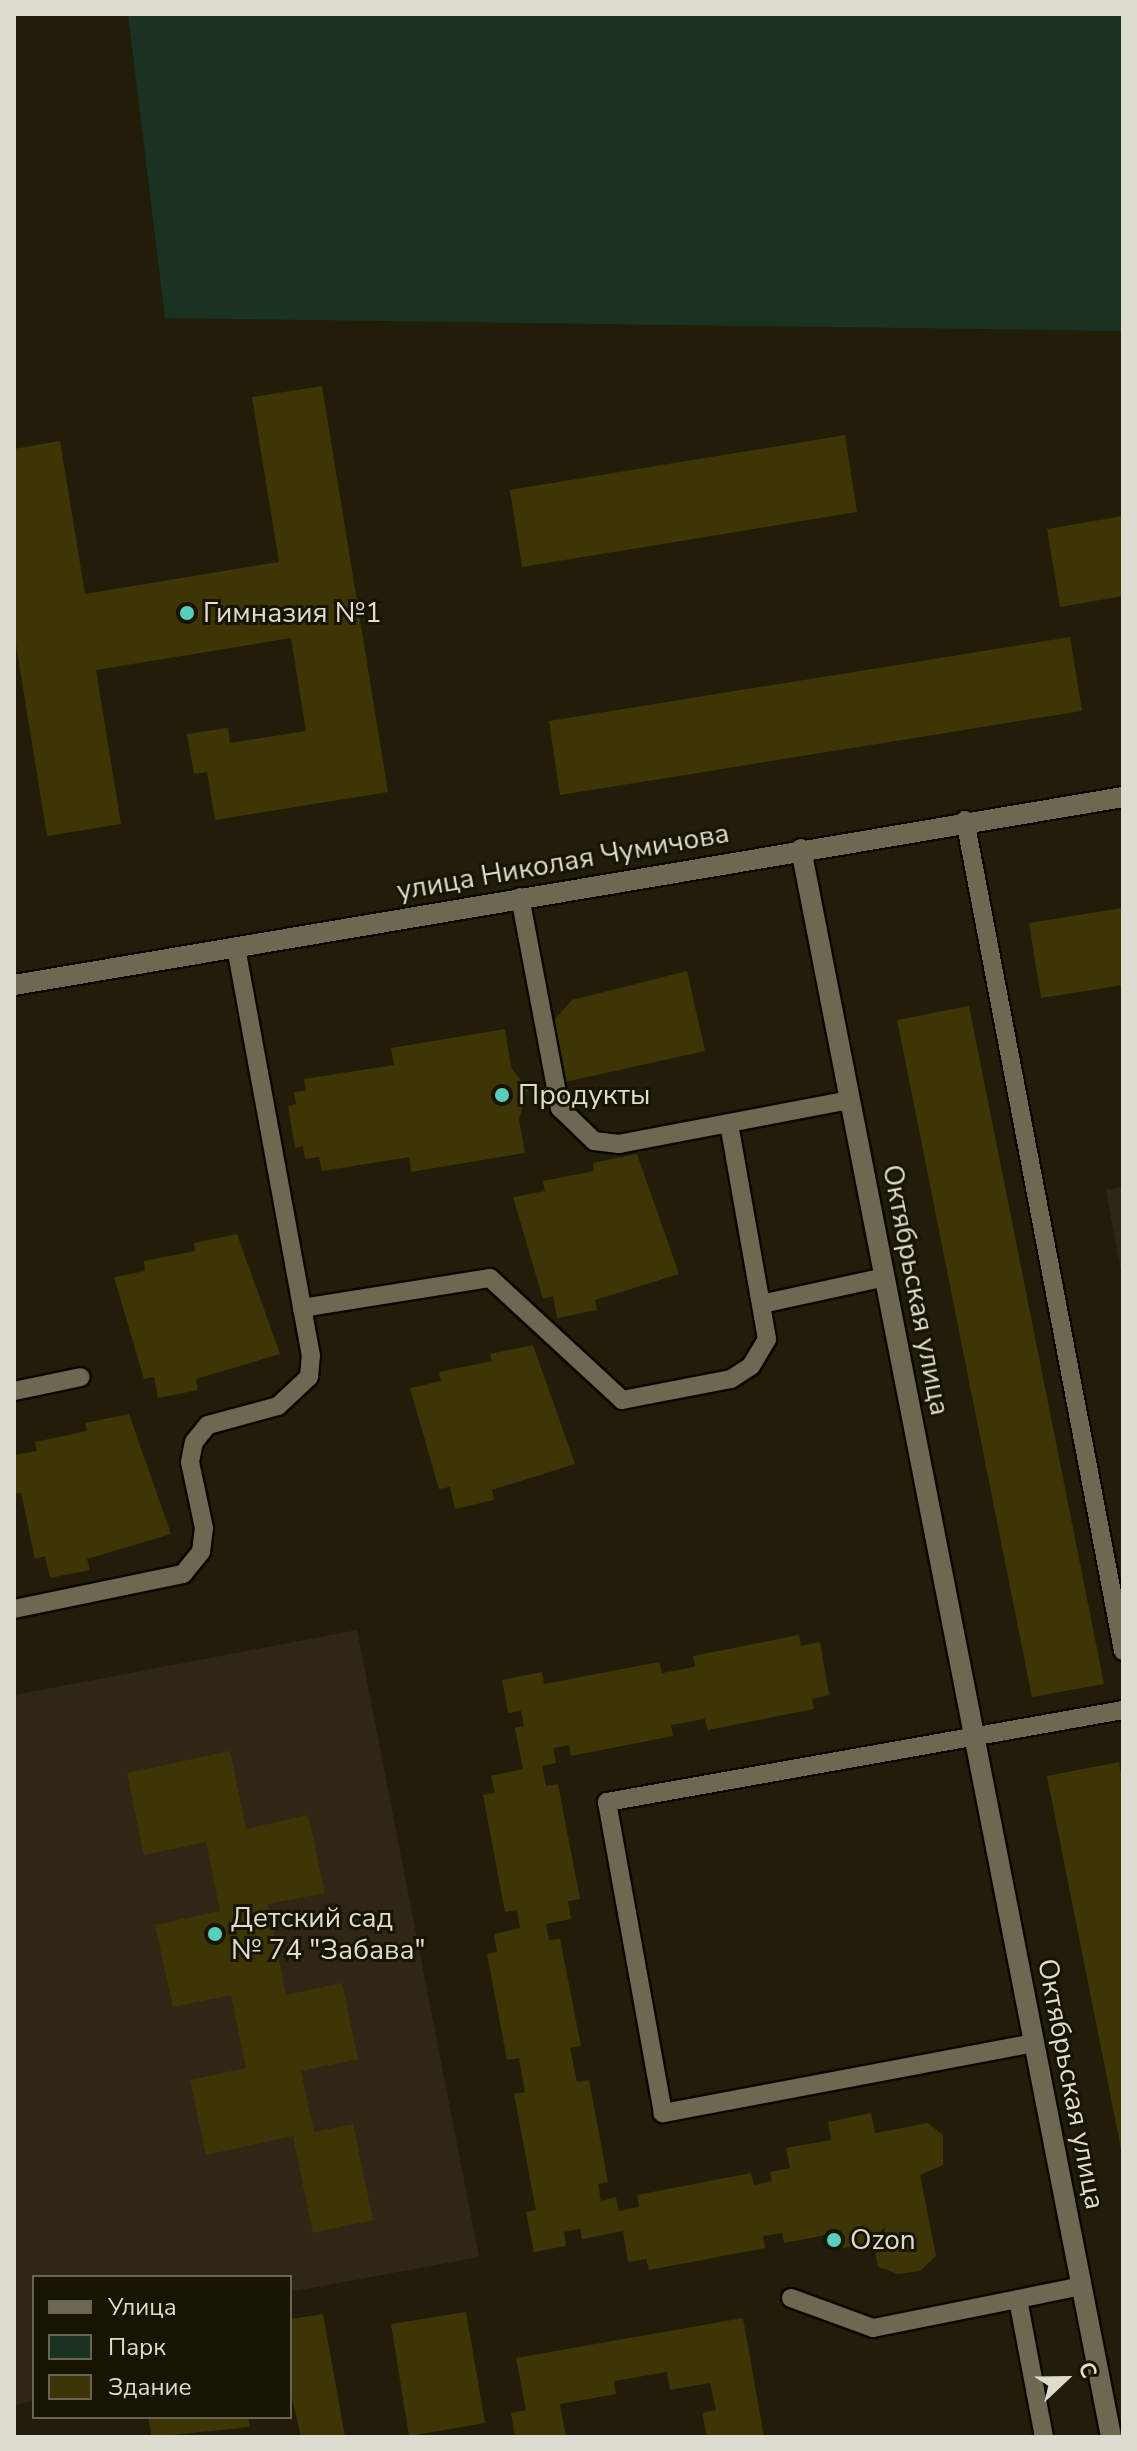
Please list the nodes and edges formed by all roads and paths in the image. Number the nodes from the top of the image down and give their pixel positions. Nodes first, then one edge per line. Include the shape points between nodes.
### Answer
1 (1123, 797) edge
2 (965, 820) junction
3 (801, 849) junction
4 (520, 897) junction
5 (236, 947) junction
6 (14, 985) edge
7 (850, 1100) junction
8 (729, 1123) junction
9 (885, 1277) junction
10 (766, 1303) junction
11 (302, 1308) junction
12 (81, 1377) dead end
13 (14, 1391) edge
14 (14, 1609) edge
15 (1123, 1651) edge
16 (1123, 1710) edge
17 (975, 1742) junction
18 (1034, 2043) junction
19 (1082, 2286) junction
20 (791, 2298) dead end
21 (1018, 2299) junction
22 (1044, 2437) edge
23 (1111, 2437) edge

1 - 2 street, улица Николая Чумичова
2 - 3 street, улица Николая Чумичова
2 - 15 lane
3 - 4 street, улица Николая Чумичова
3 - 7 street, Октябрьская улица
4 - 5 street, улица Николая Чумичова
4 - 8 lane via 560,1108 576,1129 619,1144
5 - 6 street, улица Николая Чумичова
5 - 11 lane
7 - 8 lane
7 - 9 street, Октябрьская улица
8 - 10 lane
9 - 10 lane
9 - 17 street, Октябрьская улица
10 - 11 lane via 767,1339 741,1373 622,1400 490,1278
11 - 14 lane via 311,1356 298,1394 208,1425 194,1442 190,1462 204,1528 201,1552 183,1574
12 - 13 lane
16 - 17 lane
17 - 18 street, Октябрьская улица
17 - 18 lane via 607,1802 663,2113
18 - 19 street, Октябрьская улица
19 - 21 lane
19 - 23 street, Октябрьская улица
20 - 21 lane via 873,2328
21 - 22 lane

